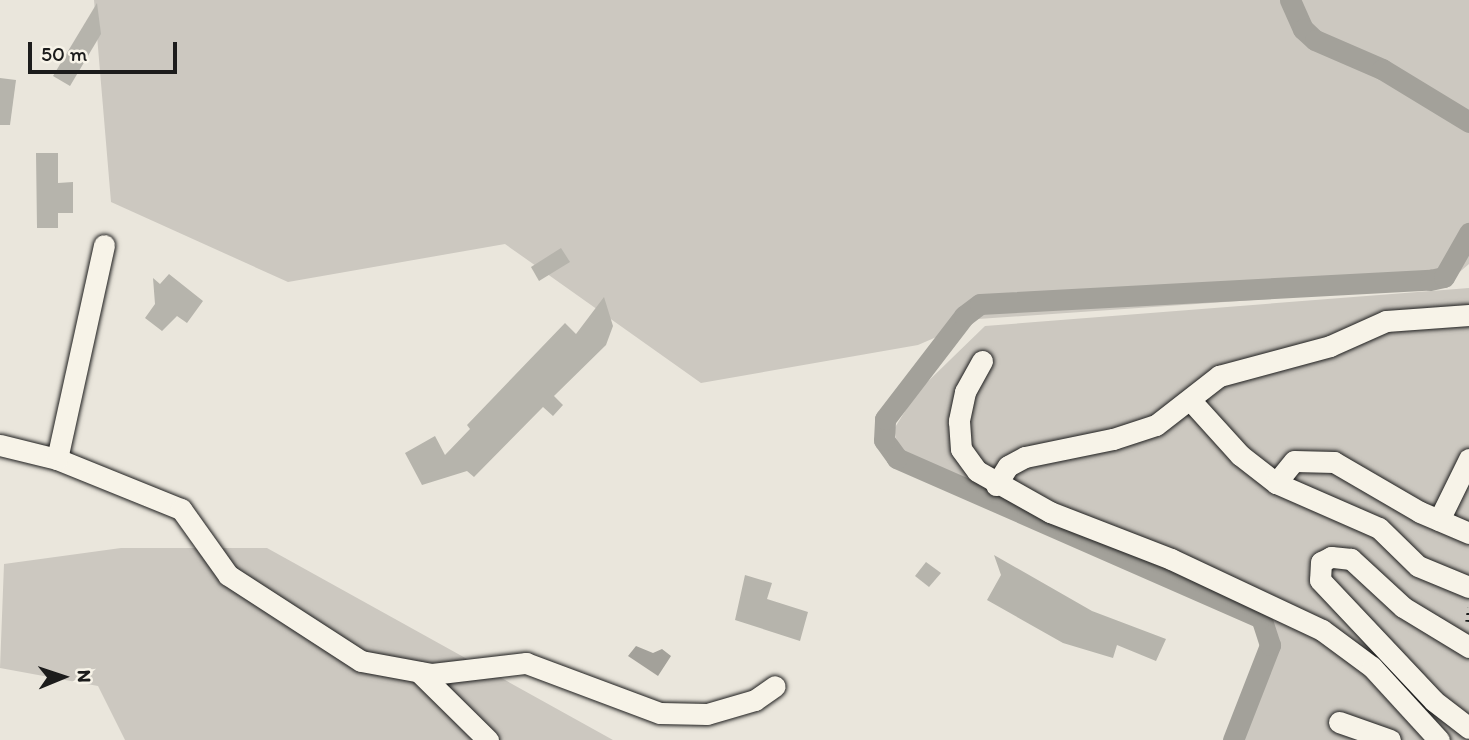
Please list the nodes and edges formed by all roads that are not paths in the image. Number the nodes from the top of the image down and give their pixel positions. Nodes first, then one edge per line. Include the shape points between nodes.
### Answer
1 (104, 245) dead end
2 (1469, 315) edge
3 (982, 361) dead end
4 (1192, 402) junction
5 (0, 445) edge
6 (57, 459) junction
7 (1469, 459) edge
8 (1276, 483) junction
9 (996, 485) junction
10 (1462, 490) edge
11 (1439, 520) junction
12 (1469, 533) edge
13 (1469, 587) edge
14 (1469, 648) edge
15 (419, 672) junction
16 (775, 686) dead end
17 (1339, 722) dead end
18 (1469, 728) edge
19 (488, 740) edge
20 (1390, 740) edge
21 (1440, 740) edge

1 - 6 street
2 - 4 street via 1386,321 1330,346 1219,376 1200,389
3 - 9 street via 965,392 959,421 961,449
4 - 8 street via 1240,455
4 - 9 street via 1135,432 1025,457 1008,466
5 - 6 street
6 - 15 street via 181,509 228,575 361,661
7 - 10 street
8 - 11 street via 1294,461 1334,462
8 - 13 street via 1379,528 1418,566
9 - 21 street via 1322,630 1372,667
10 - 11 street
11 - 12 street
14 - 18 street via 1403,607 1351,559 1331,557 1321,562 1320,580 1434,701
15 - 16 street via 526,663 660,713 707,714 755,700
15 - 19 street
17 - 20 street

